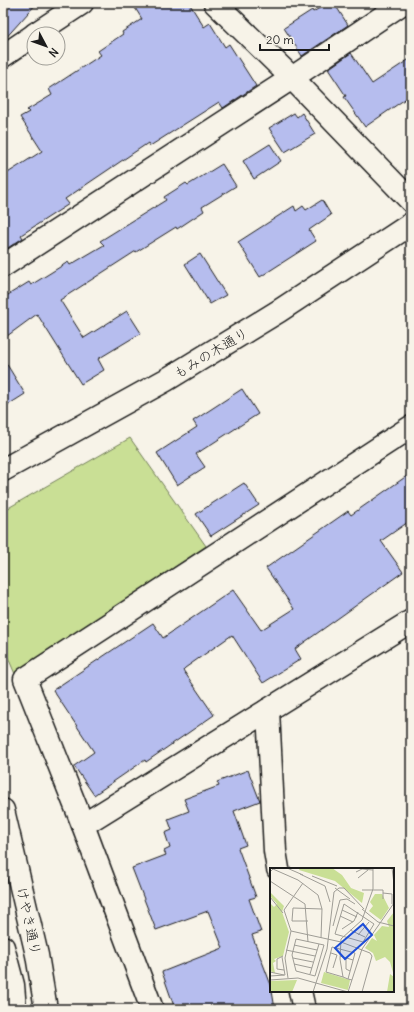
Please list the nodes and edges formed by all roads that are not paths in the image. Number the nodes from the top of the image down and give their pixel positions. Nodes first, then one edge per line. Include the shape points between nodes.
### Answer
1 (82, 3) edge
2 (215, 3) edge
3 (403, 3) edge
4 (47, 26) edge
5 (26, 40) edge
6 (4, 54) edge
7 (292, 78) junction
8 (411, 201) edge
9 (411, 224) edge
10 (3, 266) edge
11 (411, 427) edge
12 (3, 470) edge
13 (411, 621) edge
14 (268, 710) junction
15 (3, 810) edge
16 (83, 825) junction
17 (278, 868) edge
18 (3, 947) edge
19 (300, 992) edge
20 (15, 1009) edge
21 (46, 1009) edge
22 (152, 1009) edge
23 (304, 1009) edge

1 - 4 street
2 - 7 street
3 - 7 street
5 - 6 street
7 - 8 street
7 - 10 street
9 - 12 street, もみの木通り via 280,311 166,380
11 - 16 street via 25,679
13 - 14 street
14 - 16 street
14 - 17 street via 274,852
15 - 21 street, けやき通り via 37,955
16 - 22 street
18 - 20 street via 13,986
19 - 23 street

